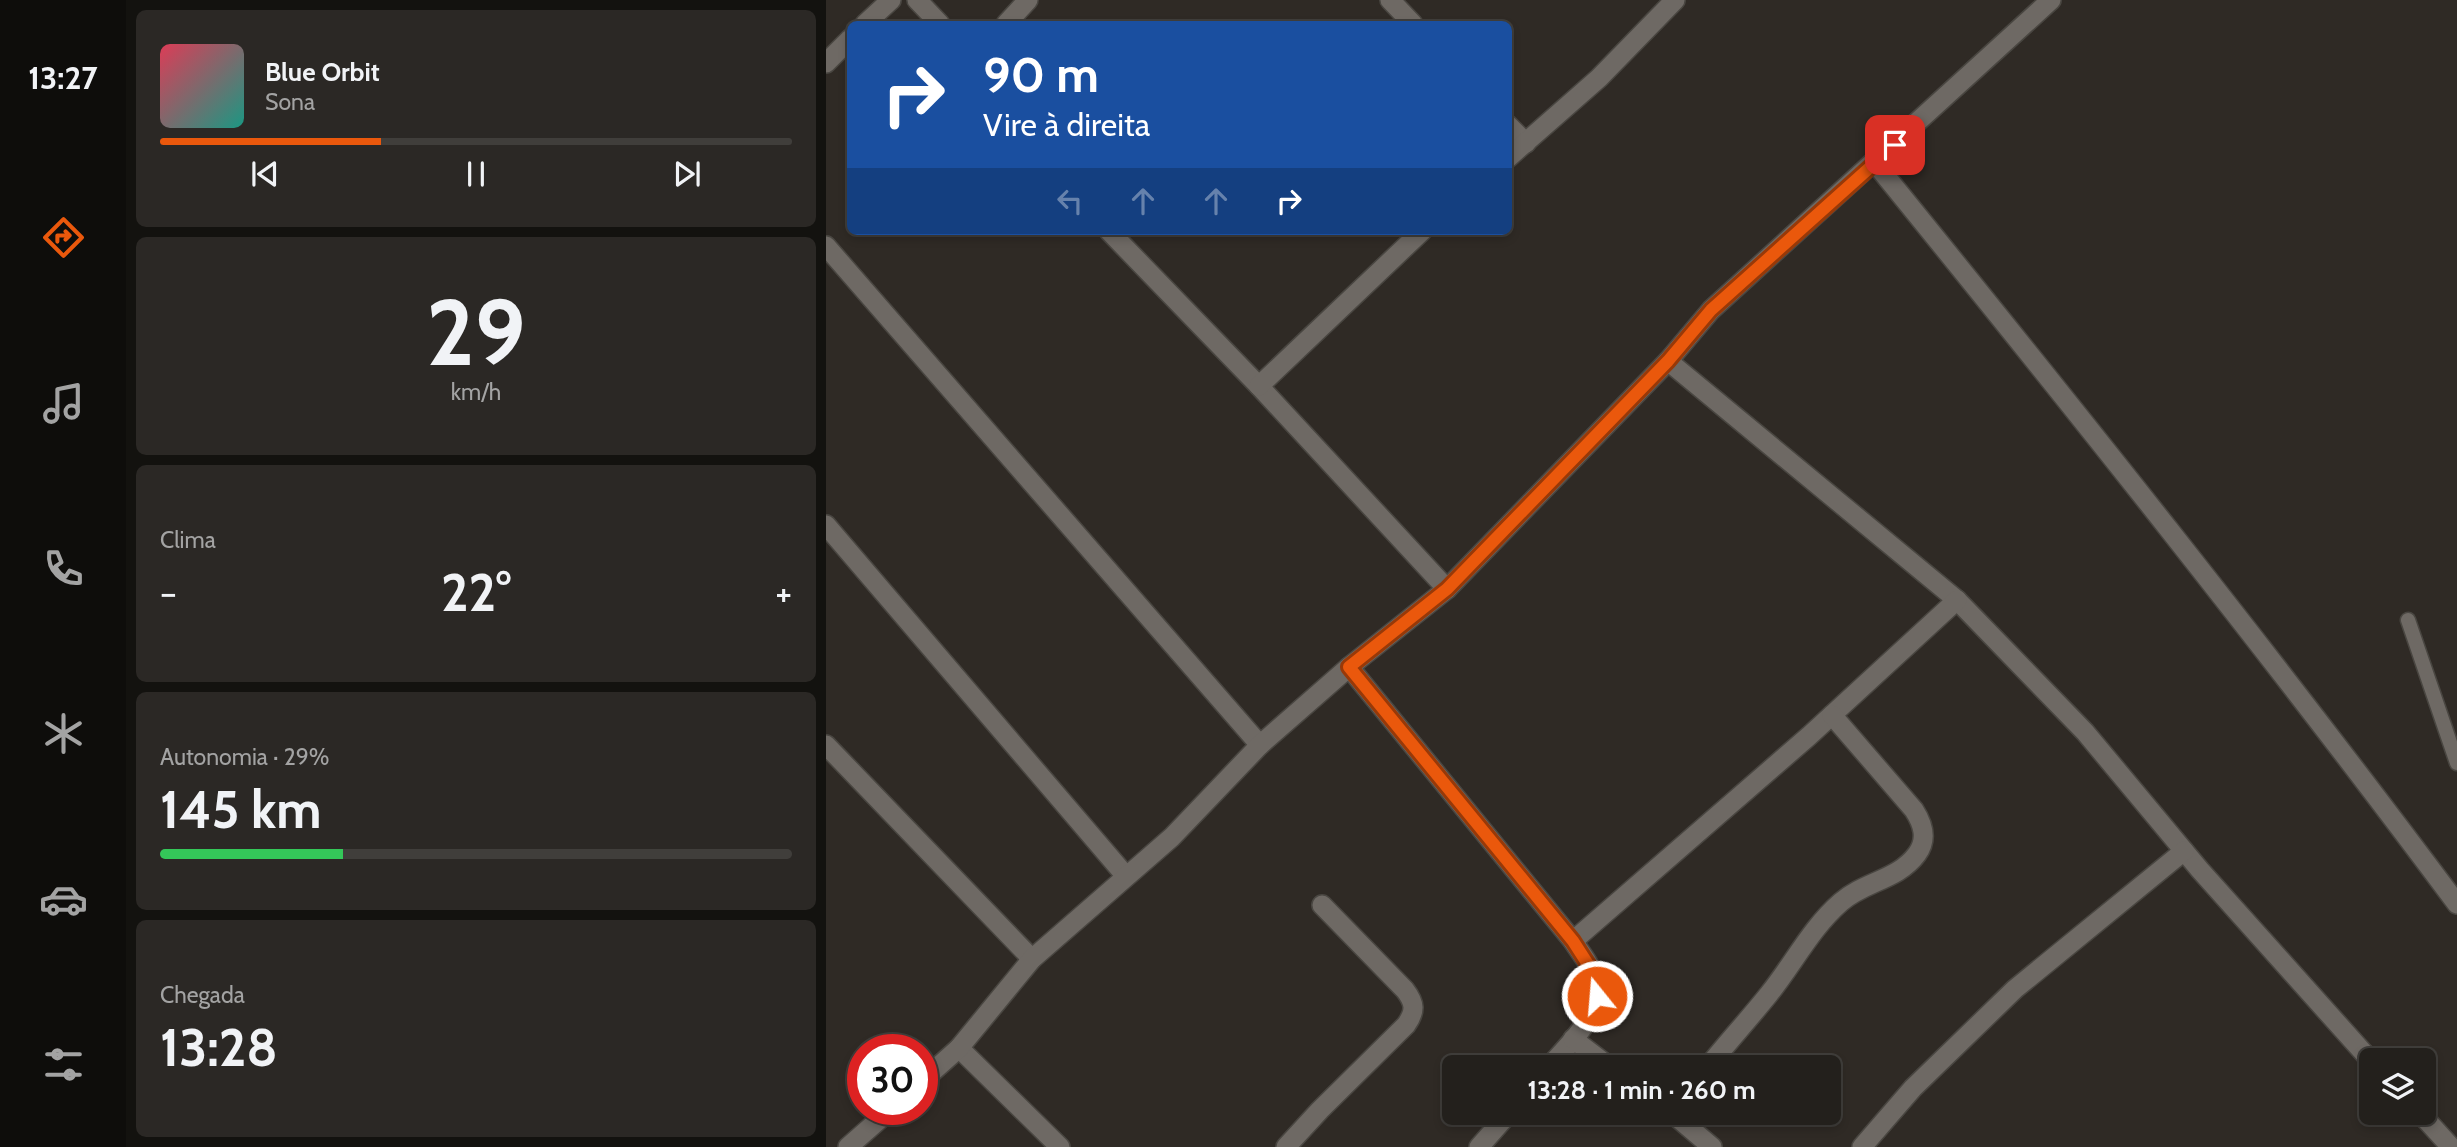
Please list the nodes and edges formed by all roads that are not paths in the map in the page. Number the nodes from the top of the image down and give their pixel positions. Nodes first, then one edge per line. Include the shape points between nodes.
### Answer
1 (891, 0) edge
2 (917, 0) edge
3 (1028, 0) edge
4 (1390, 0) edge
5 (1675, 0) edge
6 (2051, 0) edge
7 (868, 21) edge
8 (937, 21) edge
9 (1009, 21) edge
10 (1410, 21) edge
11 (847, 42) edge
12 (826, 63) edge
13 (1512, 129) edge
14 (1526, 143) junction
15 (1512, 155) edge
16 (1875, 163) junction
17 (1112, 235) edge
18 (1418, 235) edge
19 (826, 247) edge
20 (1668, 361) junction
21 (1259, 386) junction
22 (826, 525) edge
23 (1447, 589) junction
24 (1957, 600) junction
25 (2408, 620) dead end
26 (1349, 667) junction
27 (1832, 715) junction
28 (826, 745) edge
29 (1260, 745) junction
30 (2457, 763) edge
31 (2184, 851) junction
32 (1125, 874) junction
33 (1322, 905) dead end
34 (2457, 905) edge
35 (1573, 941) junction
36 (1032, 959) junction
37 (1573, 1039) junction
38 (959, 1048) junction
39 (2359, 1048) edge
40 (1559, 1055) edge
41 (1594, 1055) edge
42 (1718, 1055) edge
43 (938, 1067) edge
44 (873, 1125) edge
45 (1498, 1125) edge
46 (1686, 1125) edge
47 (2431, 1125) edge
48 (848, 1147) edge
49 (1060, 1147) edge
50 (1286, 1147) edge
51 (1479, 1147) edge
52 (1712, 1147) edge
53 (1862, 1147) edge
54 (2451, 1147) edge

1 - 7 street
2 - 8 street
3 - 9 street
4 - 10 street
5 - 14 street via 1599,78
6 - 16 street
11 - 12 street
13 - 14 street
14 - 15 street
16 - 20 street via 1729,293
16 - 34 street via 2138,487
17 - 21 street
18 - 21 street
19 - 29 street
20 - 23 street
20 - 24 street
21 - 23 street
22 - 32 street
23 - 26 street
24 - 27 street
24 - 31 street via 2085,732
25 - 30 lane
26 - 29 street
26 - 35 street
27 - 35 street
27 - 42 street via 1914,810 1924,839 1901,872 1843,901 1816,929
28 - 36 street
29 - 32 street via 1172,836
31 - 39 street
31 - 53 street via 2015,989 1913,1088
32 - 36 street
33 - 50 street via 1405,990 1414,1011 1406,1025
35 - 37 street via 1591,969 1597,996
36 - 38 street
37 - 40 street
37 - 41 street
38 - 43 street
38 - 49 street
44 - 48 street
45 - 51 street
46 - 52 street
47 - 54 street

